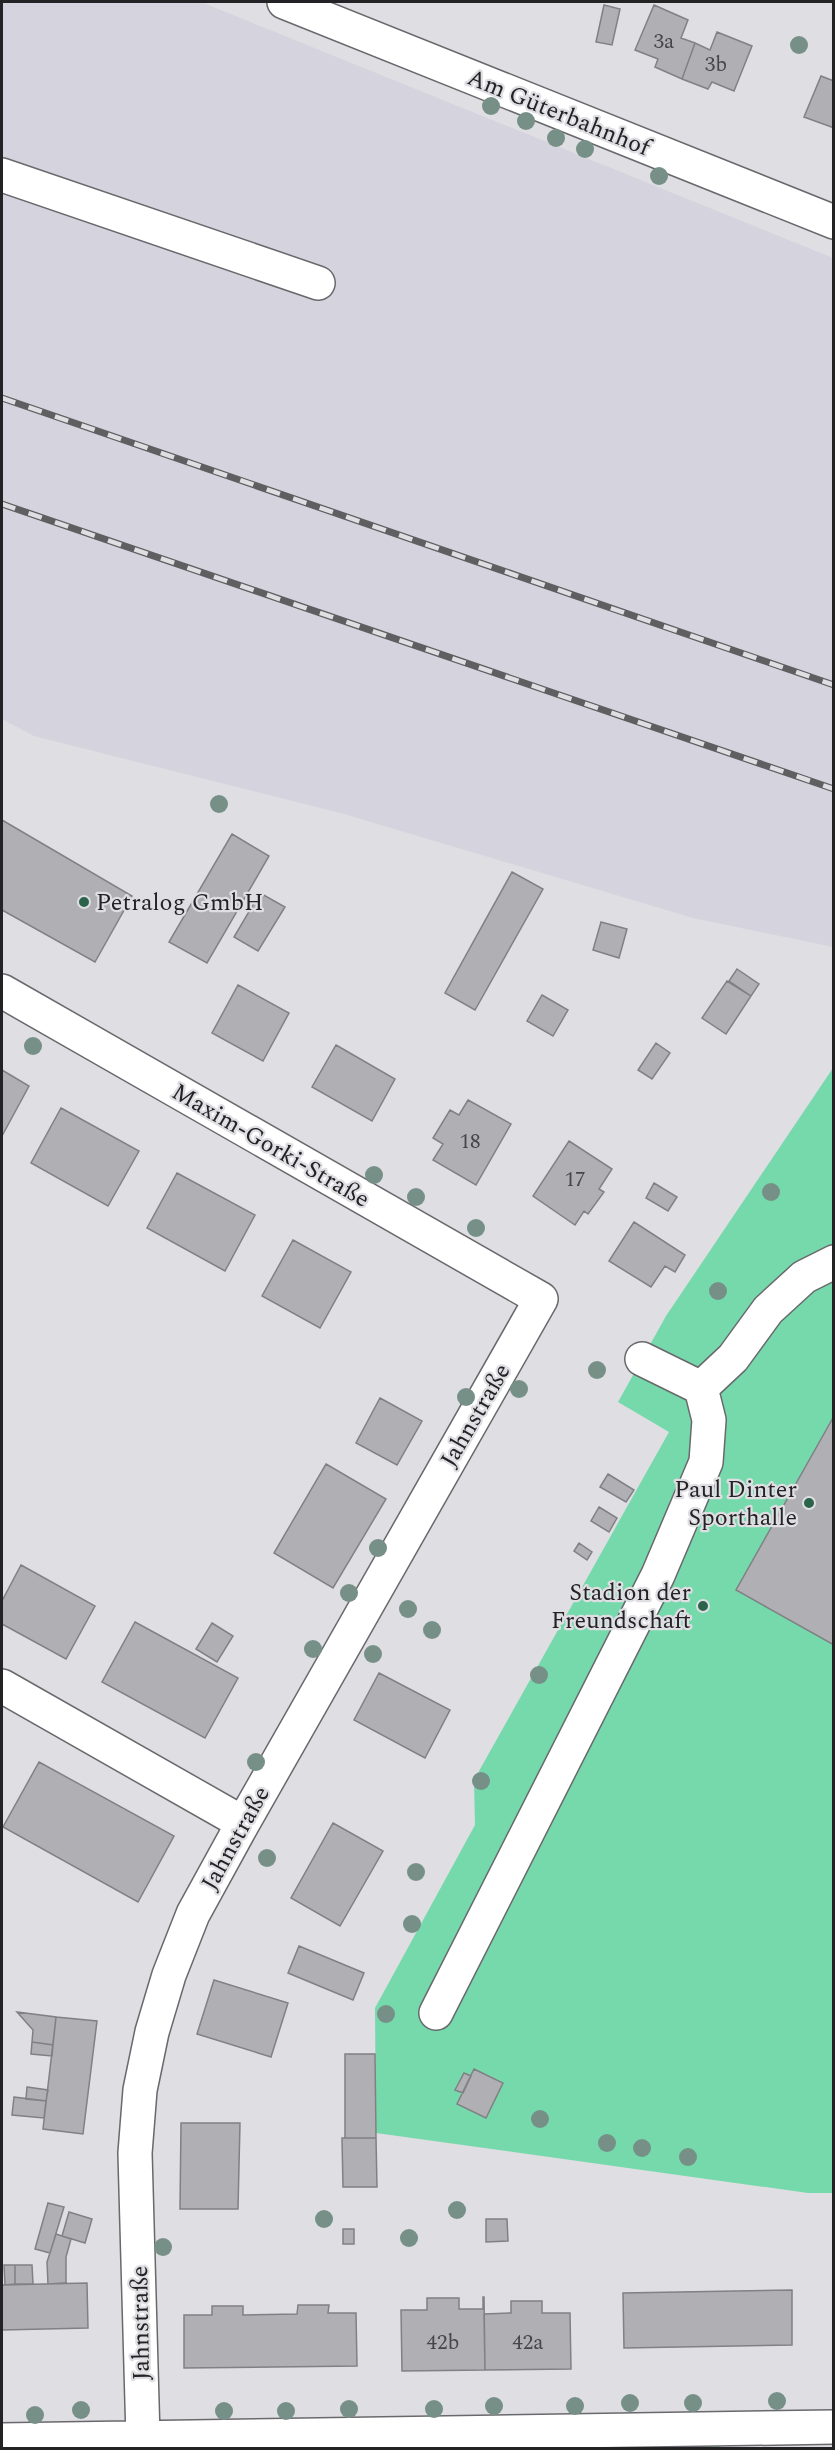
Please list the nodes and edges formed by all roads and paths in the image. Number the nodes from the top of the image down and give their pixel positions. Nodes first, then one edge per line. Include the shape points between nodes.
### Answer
1 (284, 2) edge
2 (2, 175) edge
3 (834, 222) edge
4 (318, 284) dead end
5 (2, 991) edge
6 (834, 1262) edge
7 (541, 1299) joint
8 (642, 1359) dead end
9 (701, 1388) junction
10 (2, 1686) edge
11 (243, 1822) junction
12 (436, 2013) dead end
13 (830, 2434) edge
14 (143, 2438) junction
15 (2, 2440) edge
16 (318, 2442) edge

1 - 3 street, Am Güterbahnhof
2 - 4 street
5 - 7 street, Maxim-Gorki-Straße
6 - 9 street via 804,1277 768,1310 733,1358
7 - 11 street, Jahnstraße
8 - 9 street
9 - 12 street via 709,1420 706,1462 689,1503 658,1575
10 - 11 street
11 - 14 street, Jahnstraße via 194,1914 169,1975 140,2090 135,2153
13 - 16 street
14 - 15 street
14 - 16 street

